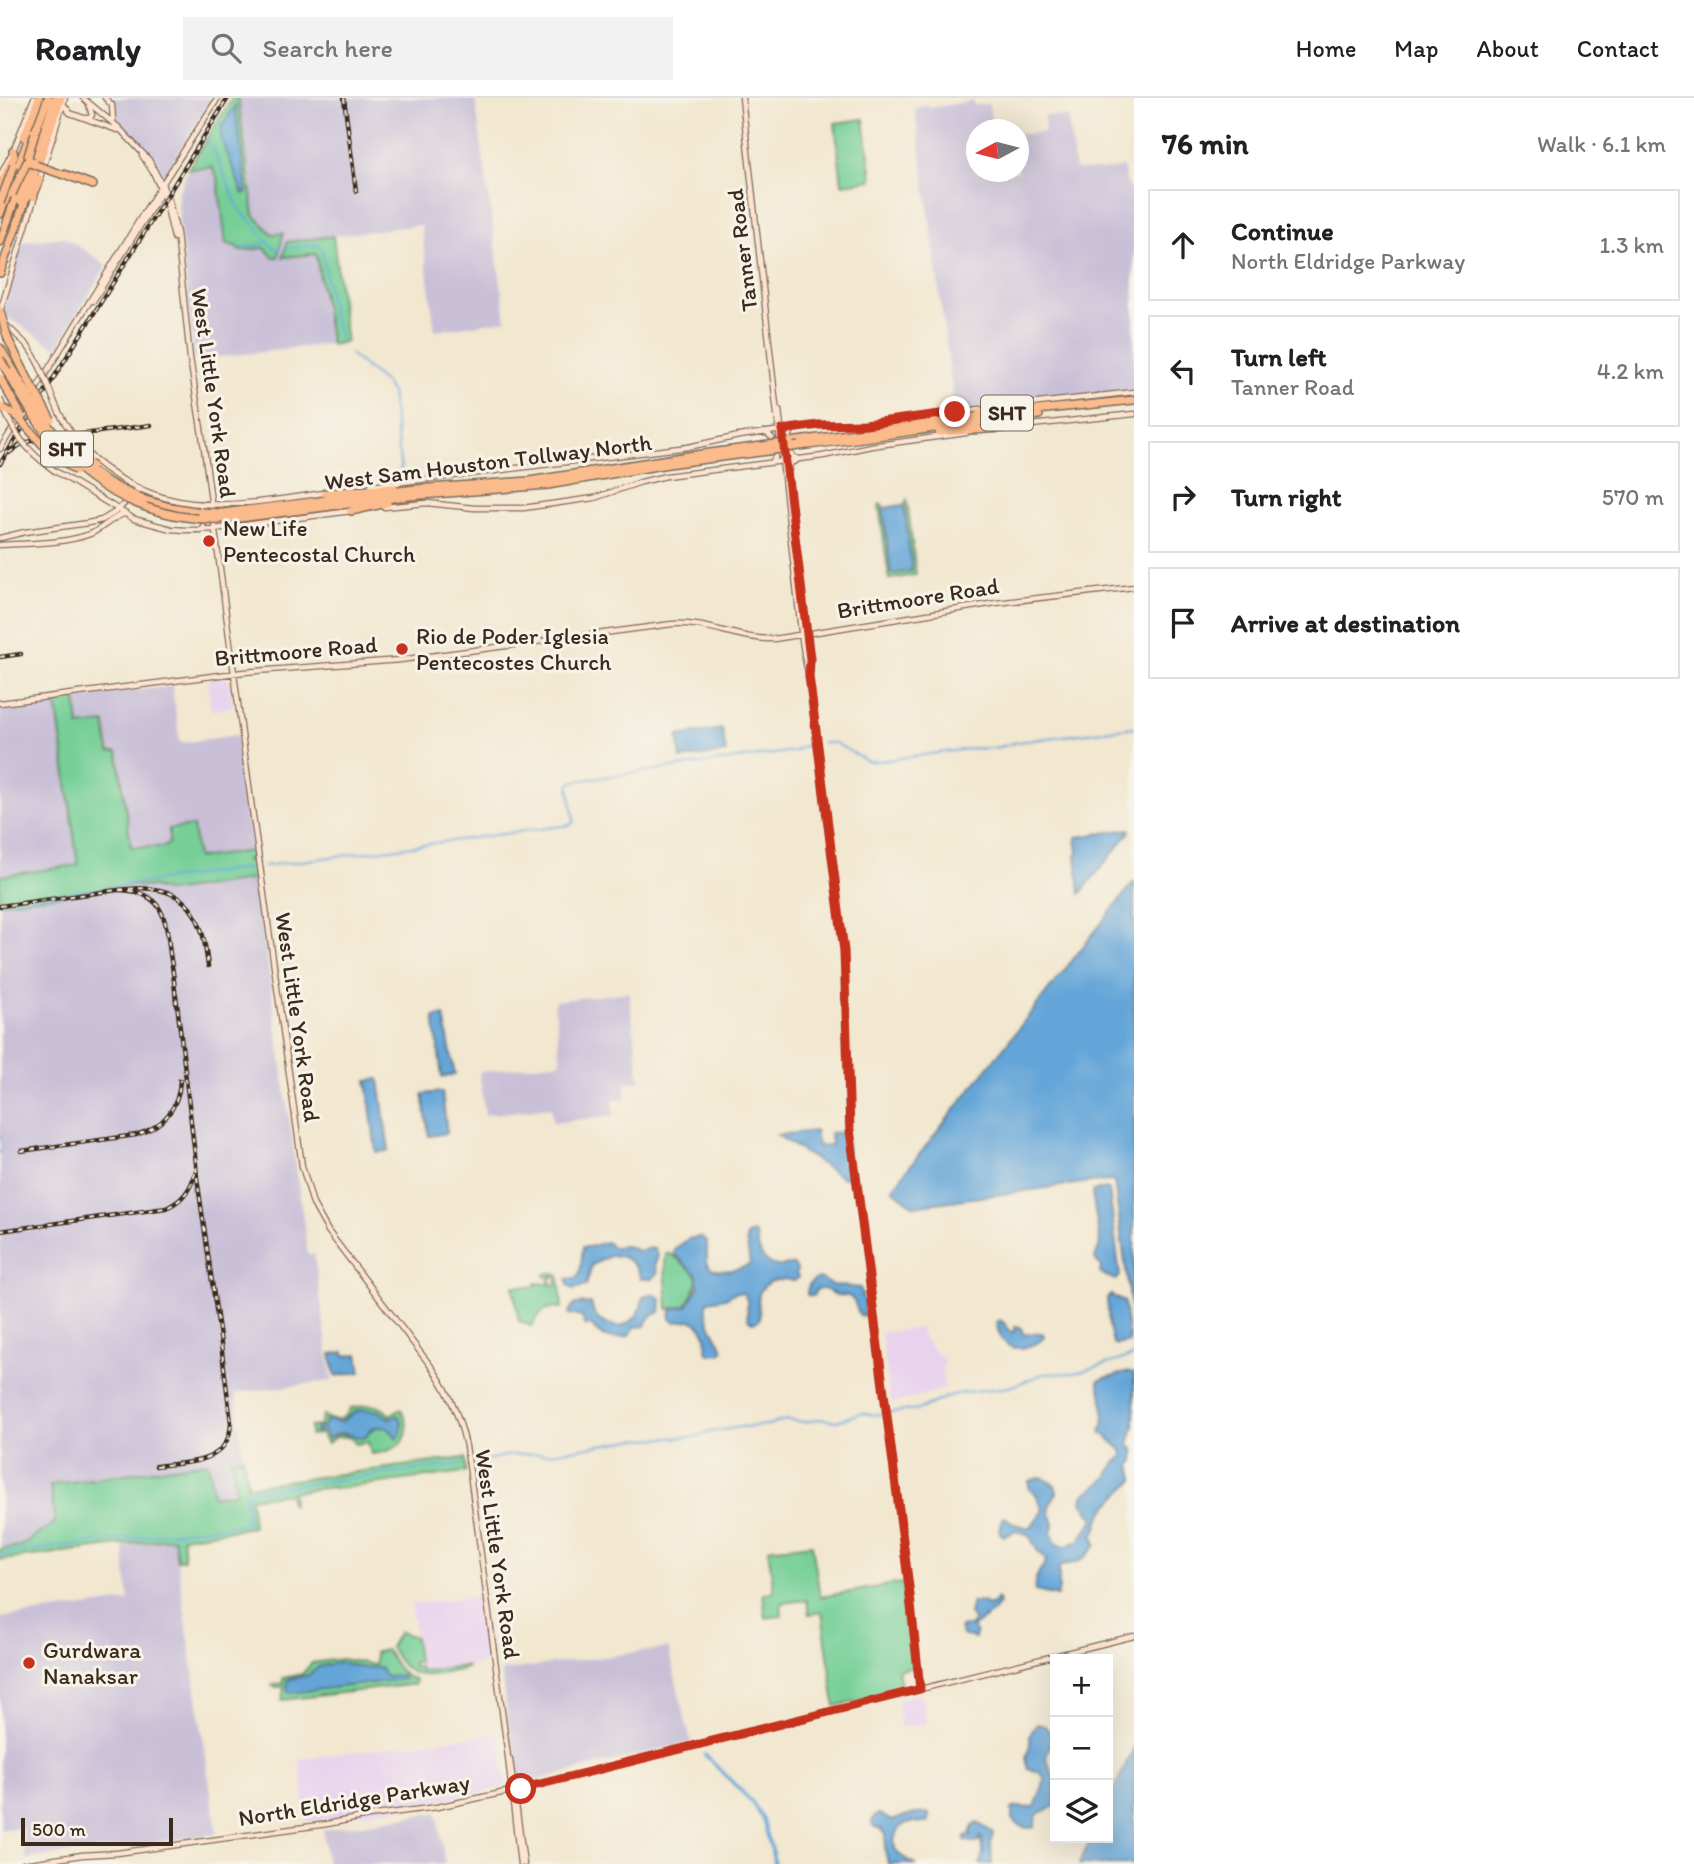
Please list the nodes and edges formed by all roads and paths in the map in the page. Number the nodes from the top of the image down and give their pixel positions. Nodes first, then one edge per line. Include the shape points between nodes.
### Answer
1 (45, 98) edge
2 (218, 98) edge
3 (742, 98) edge
4 (106, 99) edge
5 (63, 100) edge
6 (86, 101) edge
7 (98, 109) junction
8 (70, 113) junction
9 (59, 118) junction
10 (84, 118) junction
11 (113, 122) junction
12 (119, 130) junction
13 (35, 133) junction
14 (13, 151) junction
15 (140, 151) junction
16 (15, 169) junction
17 (0, 176) edge
18 (159, 176) junction
19 (169, 176) junction
20 (40, 179) junction
21 (0, 187) edge
22 (162, 188) junction
23 (0, 194) edge
24 (12, 194) junction
25 (0, 202) edge
26 (18, 211) junction
27 (0, 214) edge
28 (0, 228) edge
29 (0, 243) edge
30 (8, 251) junction
31 (0, 271) edge
32 (1, 307) edge
33 (0, 319) edge
34 (8, 327) junction
35 (0, 348) edge
36 (0, 360) edge
37 (0, 378) edge
38 (1134, 392) edge
39 (35, 393) junction
40 (0, 399) edge
41 (1134, 402) edge
42 (0, 406) edge
43 (1003, 407) junction
44 (778, 412) junction
45 (1134, 414) edge
46 (793, 428) junction
47 (1003, 428) junction
48 (780, 430) junction
49 (764, 432) junction
50 (911, 432) junction
51 (851, 434) junction
52 (796, 444) junction
53 (769, 448) junction
54 (0, 449) edge
55 (680, 457) junction
56 (799, 459) junction
57 (784, 461) junction
58 (772, 463) junction
59 (74, 470) junction
60 (784, 483) junction
61 (487, 484) junction
62 (106, 489) junction
63 (138, 489) junction
64 (415, 489) junction
65 (790, 491) junction
66 (325, 492) junction
67 (472, 492) junction
68 (145, 500) junction
69 (104, 503) junction
70 (201, 505) junction
71 (211, 505) junction
72 (225, 505) junction
73 (117, 511) junction
74 (351, 511) junction
75 (124, 514) junction
76 (247, 514) junction
77 (102, 520) junction
78 (231, 527) junction
79 (45, 529) junction
80 (215, 529) junction
81 (199, 531) junction
82 (0, 538) edge
83 (41, 542) junction
84 (0, 545) edge
85 (1134, 587) edge
86 (804, 635) junction
87 (234, 673) junction
88 (0, 703) edge
89 (1134, 1636) edge
90 (920, 1689) junction
91 (513, 1791) junction
92 (23, 1864) edge
93 (522, 1864) edge

1 - 13 highway
1 - 14 main road
1 - 16 highway
1 - 16 highway via 22,143
1 - 26 highway
1 - 29 highway
2 - 19 main road
3 - 44 main road, Tanner Road
4 - 7 main road via 107,108
4 - 11 main road
5 - 8 main road
5 - 9 main road
5 - 30 highway
6 - 7 main road, West Little York Road
6 - 10 main road via 92,115
6 - 12 main road, West Little York Road
7 - 11 main road, West Little York Road
8 - 9 main road
8 - 10 main road
9 - 20 main road
10 - 12 main road
11 - 12 main road, West Little York Road
12 - 15 main road, West Little York Road
13 - 24 highway, bridge
13 - 24 highway, bridge via 28,159 64,174 27,162
14 - 17 main road
14 - 21 highway
15 - 18 main road, West Little York Road
15 - 22 main road, West Little York Road
16 - 23 highway, bridge
16 - 25 highway, bridge
16 - 27 highway
18 - 19 main road
18 - 22 main road, West Little York Road
19 - 22 main road
20 - 30 highway
20 - 32 main road
22 - 54 main road
22 - 71 main road, West Little York Road via 177,233
24 - 28 highway
26 - 29 highway
26 - 31 highway
30 - 31 highway
32 - 34 main road
32 - 39 highway, bridge via 8,338
33 - 34 main road
34 - 63 main road, bridge via 40,366 63,421 77,441 114,476
35 - 68 highway, West Sam Houston Tollway North / SHT, bridge via 44,422 65,447 105,480
36 - 39 highway, bridge via 19,372
36 - 62 highway, West Sam Houston Tollway North / SHT, bridge via 51,439 76,467
37 - 59 highway, bridge via 26,422
38 - 43 main road
39 - 68 highway, bridge via 72,448
40 - 69 main road, bridge via 18,438 35,456
41 - 50 highway, West Sam Houston Tollway North / SHT
41 - 51 highway, West Sam Houston Tollway North / SHT
42 - 59 highway, bridge via 17,416
43 - 46 main road
43 - 51 highway
44 - 46 main road
44 - 48 main road, Tanner Road
44 - 49 main road via 773,429
45 - 47 main road
46 - 48 main road
46 - 56 main road via 788,437 790,454
47 - 50 highway
47 - 56 main road
48 - 49 main road
48 - 57 main road, Tanner Road
49 - 58 main road via 774,439
49 - 66 main road via 688,447
50 - 52 highway, West Sam Houston Tollway North / SHT
51 - 52 highway, West Sam Houston Tollway North / SHT
52 - 53 highway, West Sam Houston Tollway North / SHT, bridge
53 - 55 highway, West Sam Houston Tollway North / SHT
53 - 67 highway, West Sam Houston Tollway North / SHT via 548,485
55 - 61 highway, SHT
55 - 61 highway, West Sam Houston Tollway North / SHT
56 - 57 main road
56 - 65 main road via 790,467
57 - 58 main road
57 - 60 main road, Tanner Road
57 - 65 main road, Tanner Road
58 - 60 main road via 781,471
58 - 74 main road via 656,478 594,498 531,507 427,503
59 - 62 highway, bridge
60 - 86 main road, Tanner Road
61 - 64 highway, West Sam Houston Tollway North / SHT
62 - 76 highway, West Sam Houston Tollway North / SHT, bridge via 180,517 209,520
63 - 70 main road
63 - 73 main road
64 - 66 highway
64 - 76 highway, West Sam Houston Tollway North / SHT
65 - 86 main road, Tanner Road
66 - 72 main road
67 - 74 highway
67 - 76 highway, West Sam Houston Tollway North / SHT
68 - 76 highway, West Sam Houston Tollway North / SHT, bridge via 196,512
69 - 73 main road
69 - 77 main road via 108,512
70 - 71 main road
70 - 81 main road via 205,522
71 - 72 main road
71 - 80 main road, West Little York Road
72 - 78 main road via 222,521
73 - 75 main road
73 - 77 main road
74 - 78 main road
75 - 81 main road via 155,526
75 - 83 main road via 87,535
77 - 79 main road
78 - 80 main road
79 - 82 main road
79 - 83 main road
80 - 81 main road
80 - 87 main road, West Little York Road
83 - 84 main road
85 - 86 main road, Brittmoore Road via 996,603
86 - 87 main road, Brittmoore Road via 763,639 672,624 400,660
86 - 90 main road, Tanner Road via 844,951 850,1129
87 - 88 main road, Brittmoore Road
87 - 91 main road, West Little York Road via 303,1174 328,1231 433,1369 459,1418
89 - 90 main road, North Eldridge Parkway
90 - 91 main road, North Eldridge Parkway
91 - 92 main road, North Eldridge Parkway via 327,1824
91 - 93 main road, West Little York Road

